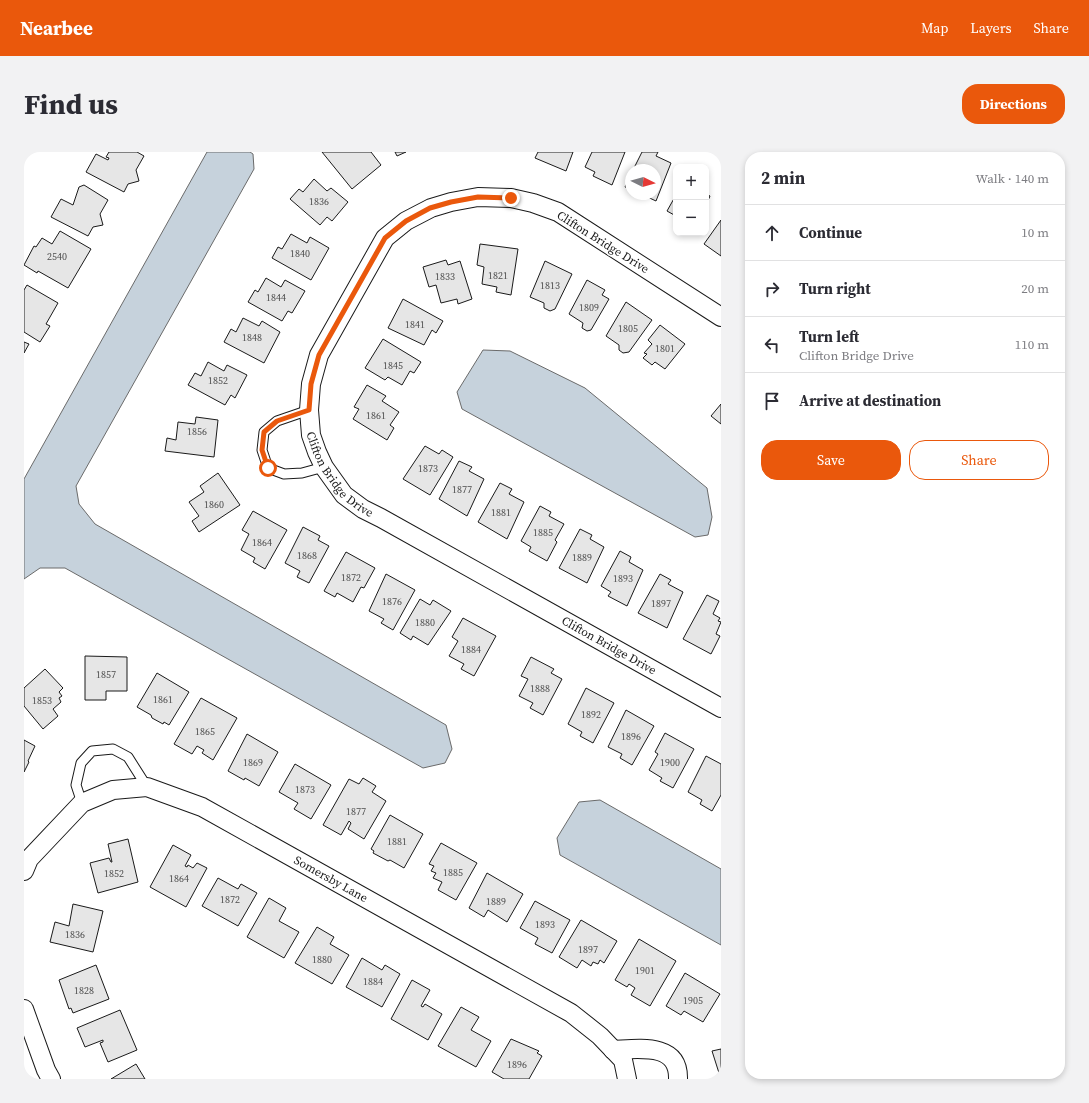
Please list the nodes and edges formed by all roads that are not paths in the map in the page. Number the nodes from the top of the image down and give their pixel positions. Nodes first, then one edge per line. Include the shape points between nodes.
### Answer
1 (721, 317) edge
2 (309, 410) junction
3 (324, 467) junction
4 (721, 708) edge
5 (147, 787) junction
6 (82, 803) junction
7 (24, 871) edge
8 (24, 1009) edge
9 (613, 1050) junction
10 (51, 1079) edge
11 (627, 1079) edge
12 (678, 1079) edge

1 - 2 street, Clifton Bridge Drive via 558,212 511,198 478,197 451,202 430,208 406,221 385,238 319,355 311,384
2 - 3 street, Clifton Bridge Drive via 311,435
2 - 3 lane via 277,421 264,432 262,450 268,468 284,474 302,473
3 - 4 street, Clifton Bridge Drive via 344,495 363,508
5 - 6 street, Somersby Lane via 113,790
5 - 6 lane via 128,757 112,749 92,751 81,763 76,785
5 - 9 street, Somersby Lane via 202,807 571,1013
6 - 7 street, Somersby Lane via 29,859
8 - 10 street
9 - 11 street, Somersby Lane via 623,1060
9 - 12 street via 651,1049 663,1052 673,1059

